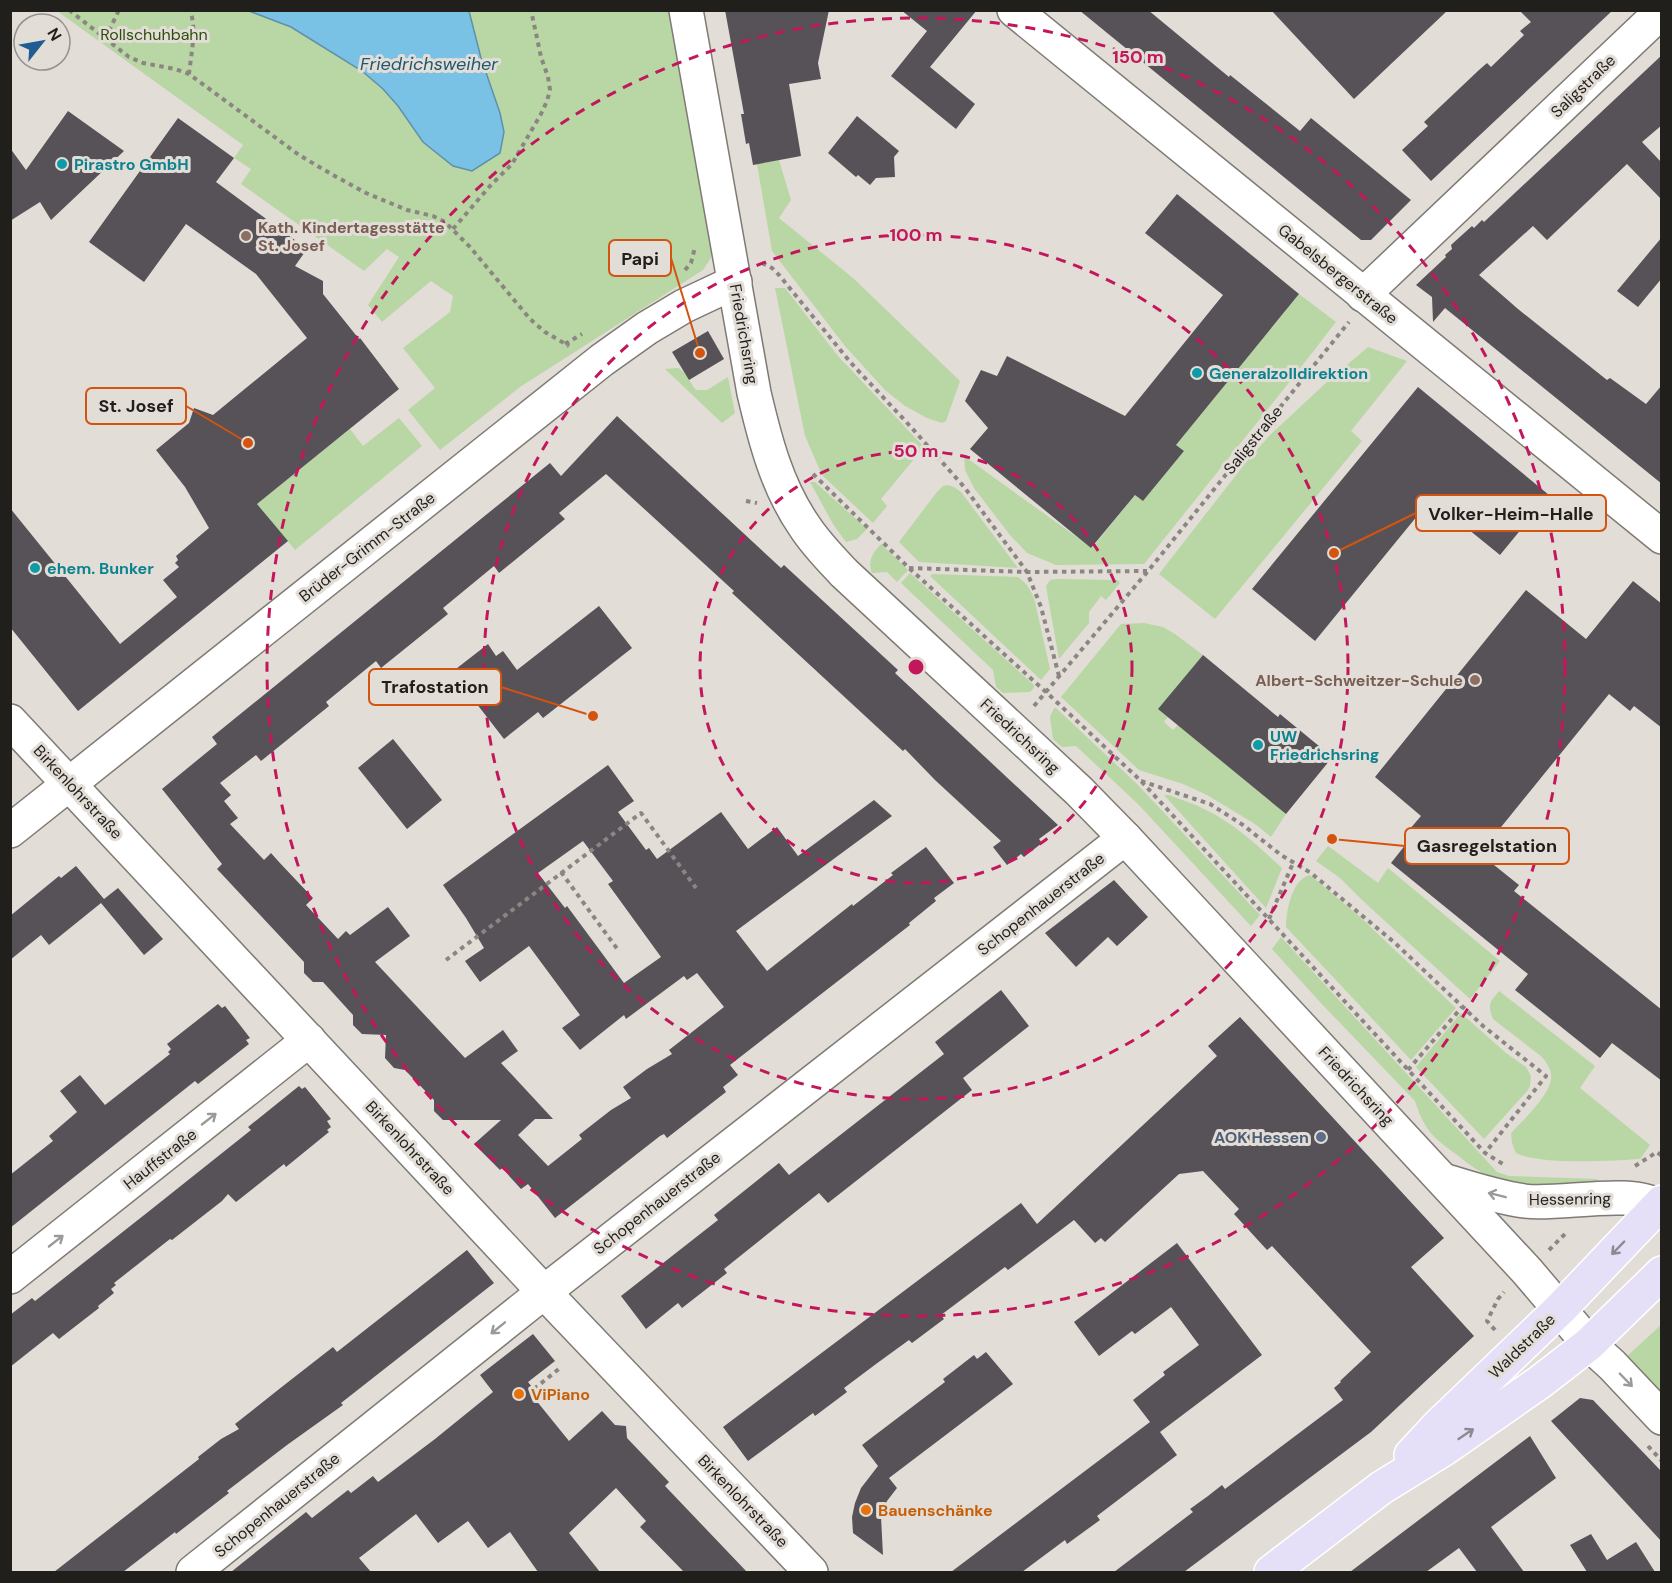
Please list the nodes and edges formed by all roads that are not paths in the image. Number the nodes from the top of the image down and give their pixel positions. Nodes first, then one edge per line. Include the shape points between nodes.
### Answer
1 (686, 10) edge
2 (1014, 10) edge
3 (1662, 11) edge
4 (735, 282) junction
5 (1364, 295) junction
6 (1662, 537) edge
7 (10, 721) edge
8 (70, 783) junction
9 (10, 831) edge
10 (1125, 838) junction
11 (309, 1040) junction
12 (1443, 1180) junction
13 (1661, 1205) edge
14 (1662, 1273) edge
15 (10, 1277) edge
16 (544, 1292) junction
17 (1560, 1309) junction
18 (1589, 1344) junction
19 (1662, 1418) edge
20 (1381, 1488) junction
21 (193, 1572) edge
22 (811, 1572) edge
23 (1271, 1572) edge

1 - 4 street, Friedrichsring
2 - 5 street, Gabelsbergerstraße
3 - 5 street, Saligstraße
4 - 8 street, Brüder-Grimm-Straße via 684,306 602,360
4 - 10 street, Friedrichsring via 754,393 770,456 803,525 825,553 883,610
5 - 6 street, Gabelsbergerstraße
7 - 8 street, Birkenlohrstraße
8 - 9 street, Brüder-Grimm-Straße
8 - 11 street, Birkenlohrstraße
10 - 12 street, Friedrichsring
10 - 16 street, Schopenhauerstraße
15 -> 11 street, Hauffstraße
11 - 16 street, Birkenlohrstraße
13 -> 12 street, Hessenring via 1630,1198 1524,1201
12 - 17 street, Friedrichsring
13 -> 17 main road, Waldstraße
14 - 18 main road, Waldstraße
16 -> 21 street, Schopenhauerstraße
16 - 22 street, Birkenlohrstraße
17 - 18 street, Friedrichsring
17 - 20 main road, Waldstraße via 1438,1426
18 -> 19 street
20 -> 18 main road, Waldstraße via 1505,1407
20 - 23 main road, Waldstraße

